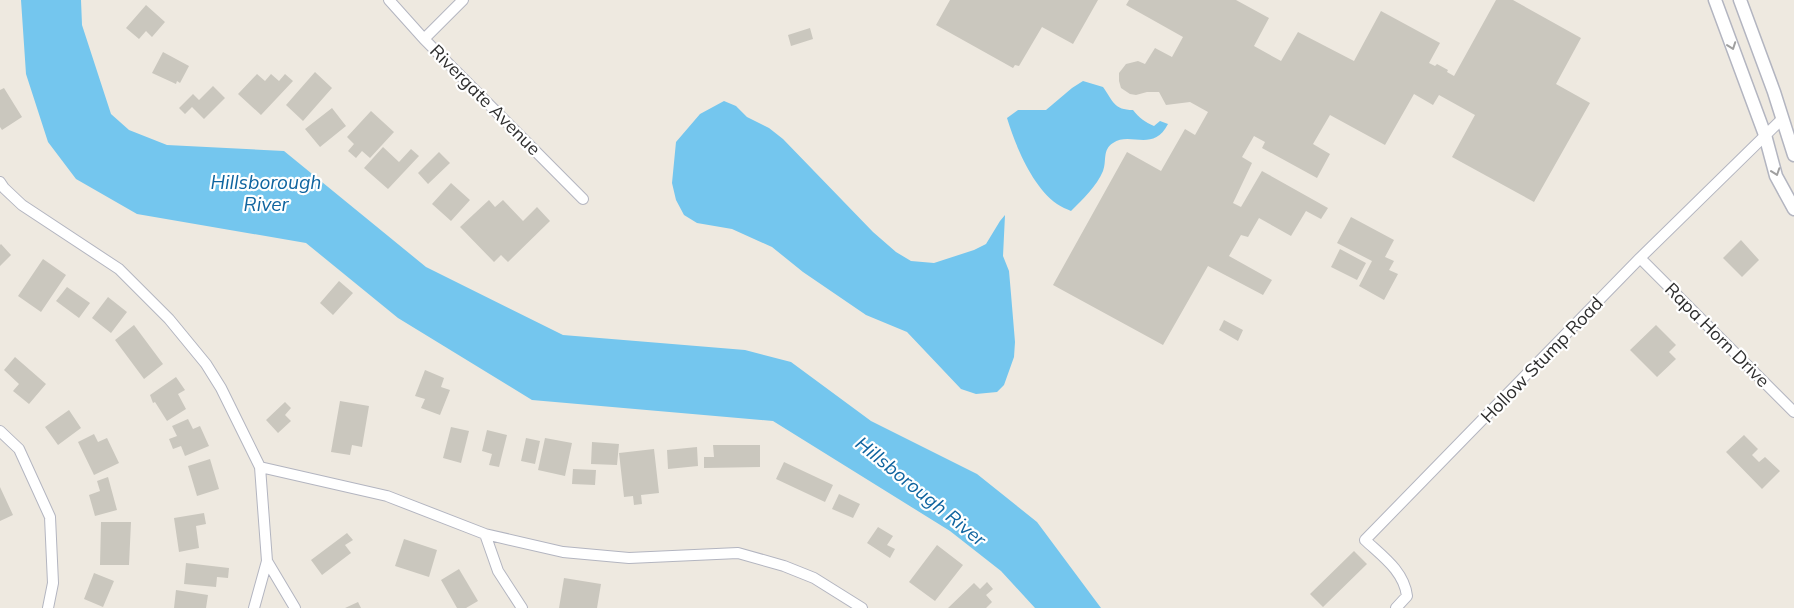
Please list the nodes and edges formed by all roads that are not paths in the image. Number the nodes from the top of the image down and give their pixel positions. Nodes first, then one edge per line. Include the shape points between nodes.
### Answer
1 (389, 0) edge
2 (463, 0) edge
3 (1715, 0) edge
4 (1740, 0) edge
5 (424, 39) junction
6 (1782, 119) junction
7 (1765, 136) junction
8 (1794, 155) edge
9 (0, 182) edge
10 (582, 199) dead end
11 (1794, 209) edge
12 (1640, 258) junction
13 (1794, 412) edge
14 (0, 431) edge
15 (260, 467) junction
16 (485, 534) junction
17 (267, 561) junction
18 (48, 608) edge
19 (254, 608) edge
20 (295, 608) edge
21 (522, 608) edge
22 (862, 608) edge
23 (1396, 608) edge

1 - 5 street, Rivergate Avenue
2 - 5 street
3 -> 7 street
4 - 6 street
5 - 10 street, Rivergate Avenue
6 - 7 street, Hollow Stump Road
6 - 8 street
7 -> 11 street via 1776,176
7 - 12 street, Hollow Stump Road
9 - 15 street via 22,205 119,270 169,319 221,388
12 - 13 street, Rapa Horn Drive
12 - 23 street, Hollow Stump Road via 1366,540 1404,581 1407,596
14 - 18 street via 19,449 50,518 53,583
15 - 16 street via 387,496
15 - 17 street
16 - 21 street via 498,571
16 - 22 street via 563,552 629,558 738,553 814,578
17 - 19 street
17 - 20 street

